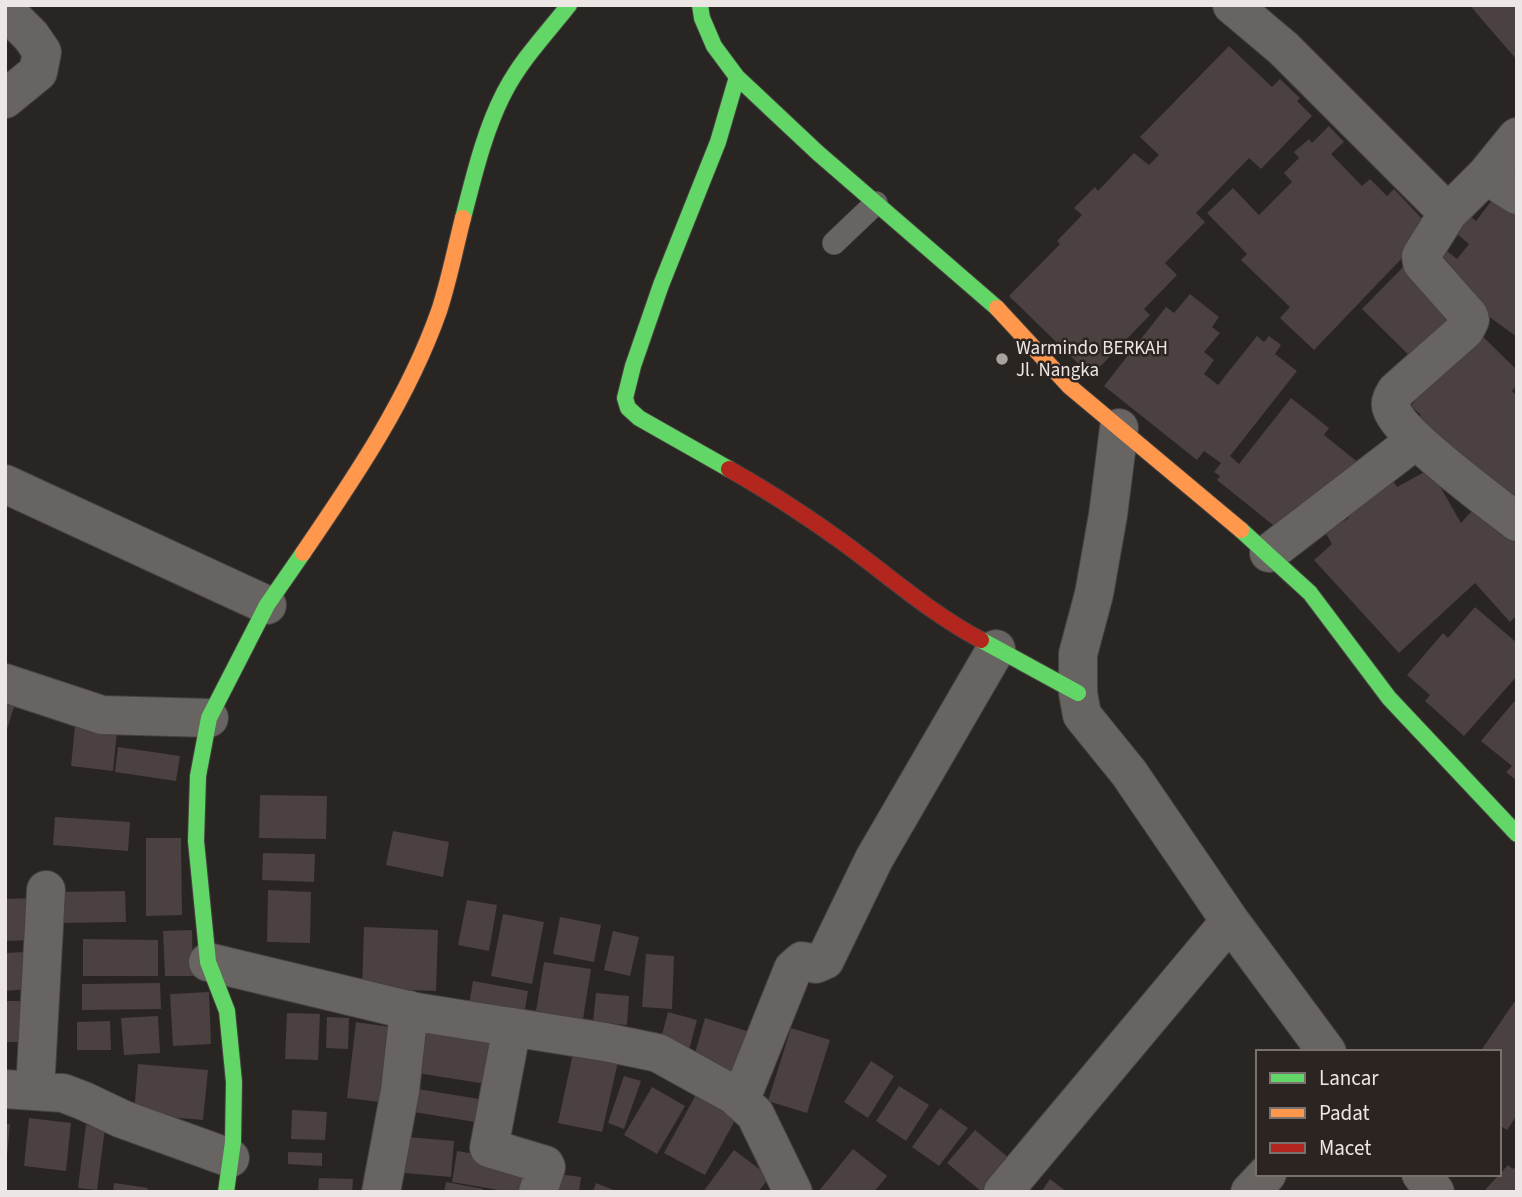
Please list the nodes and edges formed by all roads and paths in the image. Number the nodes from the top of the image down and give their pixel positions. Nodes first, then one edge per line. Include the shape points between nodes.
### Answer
1 (569, 5) edge
2 (700, 5) edge
3 (1232, 5) edge
4 (5, 10) edge
5 (737, 77) junction
6 (5, 99) edge
7 (1517, 136) edge
8 (1501, 185) edge
9 (876, 203) junction
10 (1448, 214) junction
11 (834, 243) dead end
12 (1119, 428) junction
13 (1416, 440) junction
14 (5, 484) edge
15 (1517, 522) edge
16 (1269, 553) junction
17 (267, 605) junction
18 (996, 649) junction
19 (5, 683) edge
20 (1078, 693) junction
21 (209, 718) junction
22 (1517, 834) edge
23 (46, 890) dead end
24 (1230, 921) junction
25 (208, 962) junction
26 (409, 1010) junction
27 (512, 1027) junction
28 (1326, 1050) edge
29 (20, 1090) edge
30 (740, 1101) junction
31 (228, 1175) edge
32 (1266, 1176) edge
33 (1423, 1176) edge
34 (381, 1192) edge
35 (538, 1192) edge
36 (793, 1192) edge
37 (1003, 1192) edge
38 (1250, 1192) edge
39 (1435, 1192) edge

1 - 17 street via 504,92 482,147 439,311 398,405
2 - 5 street via 714,46
3 - 10 street via 1283,48
4 - 6 street via 42,52 38,72
5 - 9 street
5 - 18 street via 719,142 633,366 626,391 628,408 774,494 947,622
7 - 8 street
8 - 10 street
9 - 11 lane
9 - 12 street via 998,309 1069,386
10 - 13 street via 1421,259 1470,320 1465,330 1393,397 1394,414
12 - 16 street
12 - 20 street via 1099,568 1078,654
13 - 15 street
13 - 16 street
14 - 17 street
16 - 22 street via 1310,593 1390,698
17 - 21 street
18 - 20 street
18 - 30 street via 874,859 825,960 816,964 802,961 793,969
19 - 21 street via 102,715
20 - 24 street via 1082,715 1129,773
21 - 25 street via 198,776 196,841
23 - 29 street
24 - 28 street
24 - 37 street
25 - 26 street
25 - 31 street via 227,1011 234,1082
26 - 27 street
26 - 34 street
27 - 30 street via 658,1053
27 - 35 street via 489,1148 545,1165
29 - 31 street via 63,1093 84,1101
30 - 36 street via 755,1114
32 - 38 street
33 - 39 street

